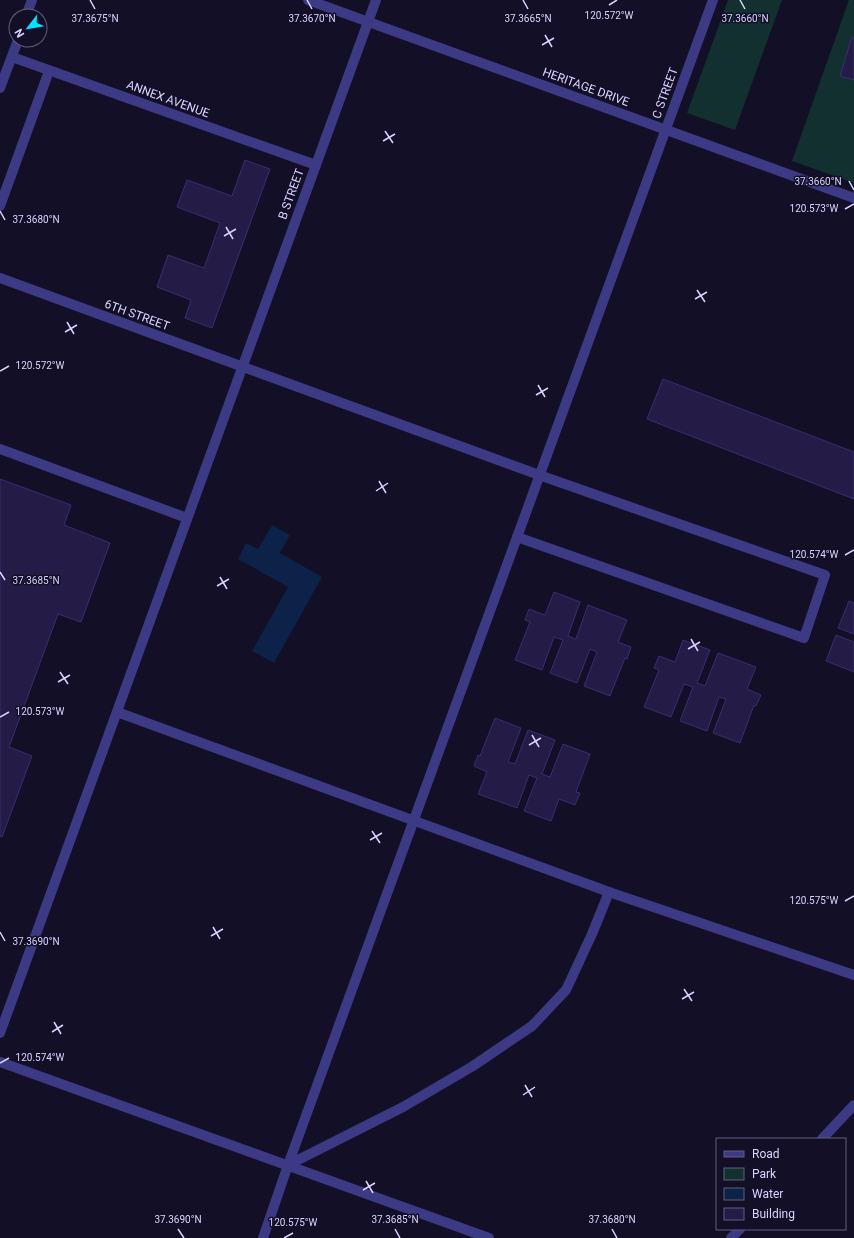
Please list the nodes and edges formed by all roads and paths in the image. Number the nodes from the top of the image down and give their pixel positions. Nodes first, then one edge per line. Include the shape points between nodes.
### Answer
1 (308, 0) edge
2 (376, 0) edge
3 (713, 0) edge
4 (368, 21) junction
5 (15, 48) edge
6 (12, 57) junction
7 (50, 71) junction
8 (0, 88) edge
9 (666, 129) junction
10 (316, 165) junction
11 (854, 198) edge
12 (0, 206) edge
13 (0, 278) edge
14 (242, 367) junction
15 (0, 449) edge
16 (539, 475) junction
17 (187, 518) junction
18 (517, 537) junction
19 (117, 712) junction
20 (414, 820) junction
21 (609, 892) junction
22 (854, 975) edge
23 (0, 1033) edge
24 (0, 1062) edge
25 (854, 1105) edge
26 (823, 1138) edge
27 (288, 1165) junction
28 (739, 1230) edge
29 (263, 1238) edge
30 (489, 1238) edge
31 (732, 1238) edge

1 - 4 street, HERITAGE DRIVE
2 - 4 street, B STREET
3 - 9 street, C STREET
4 - 9 street, HERITAGE DRIVE
4 - 10 street, B STREET
5 - 6 street
6 - 7 street, ANNEX AVENUE
6 - 8 street
7 - 10 street, ANNEX AVENUE
7 - 12 street
9 - 11 street, HERITAGE DRIVE
9 - 16 street, C STREET
10 - 14 street, B STREET
13 - 14 street, 6TH STREET
14 - 16 street, 6TH STREET
14 - 17 street, B STREET
15 - 17 street
16 - 18 street, C STREET
16 - 18 street, 6TH STREET via 825,575 804,638
17 - 19 street, B STREET
18 - 20 street, C STREET
19 - 20 street
19 - 23 street, B STREET
20 - 21 street
20 - 27 street, C STREET
21 - 22 street
21 - 27 street via 566,990 532,1026 473,1066 403,1106
24 - 27 street
25 - 26 street
27 - 29 street, C STREET
27 - 30 street
28 - 31 street

